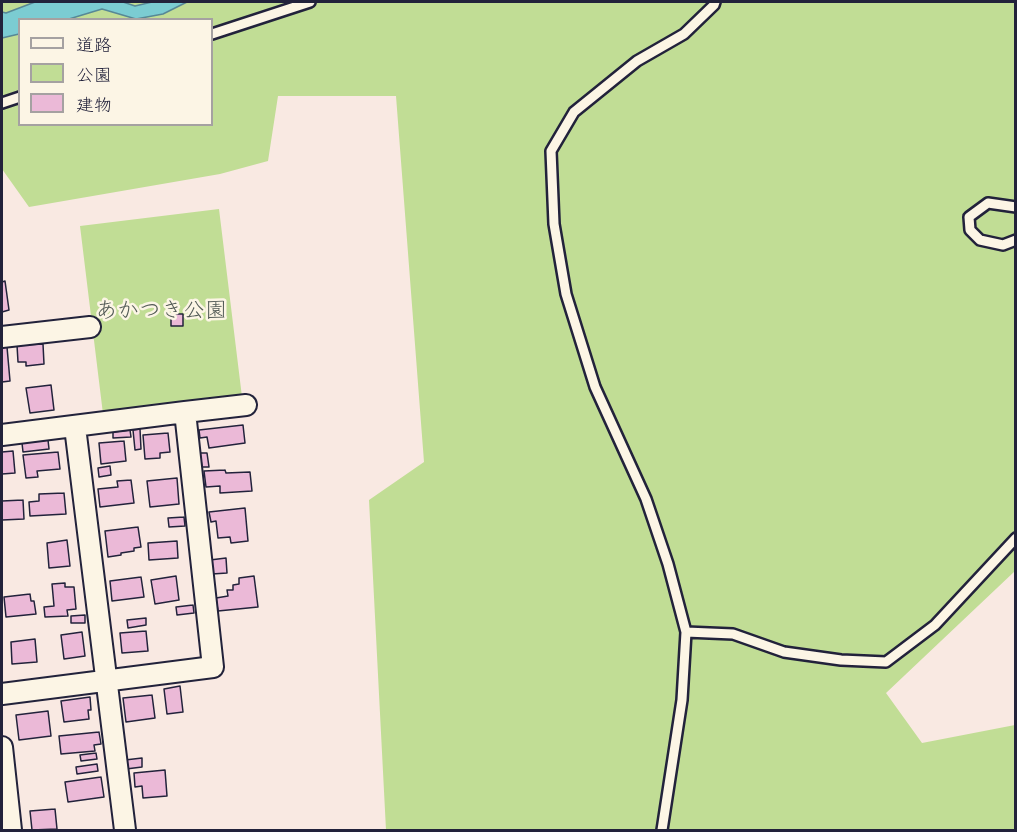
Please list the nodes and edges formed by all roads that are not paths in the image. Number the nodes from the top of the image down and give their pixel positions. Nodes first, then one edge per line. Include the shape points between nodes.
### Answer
1 (310, 2) edge
2 (715, 2) edge
3 (213, 34) edge
4 (18, 98) edge
5 (2, 103) edge
6 (1016, 207) edge
7 (1016, 240) edge
8 (90, 327) dead end
9 (2, 337) edge
10 (246, 405) dead end
11 (185, 412) junction
12 (75, 427) junction
13 (2, 435) edge
14 (1016, 538) edge
15 (686, 632) junction
16 (105, 681) junction
17 (2, 694) edge
18 (2, 747) edge
19 (11, 831) edge
20 (124, 831) edge
21 (662, 831) edge

1 - 3 lane
2 - 15 lane via 684,34 637,61 574,112 551,151 554,224 566,294 595,387 646,500
4 - 5 lane
6 - 7 lane via 988,203 969,217 970,230 980,240 1003,245
8 - 9 street
10 - 11 street
11 - 12 street
11 - 16 street via 213,667
12 - 13 street
12 - 16 street
14 - 15 lane via 935,625 886,662 784,652 733,634
15 - 21 lane via 682,700
16 - 17 street
16 - 20 street
18 - 19 street

